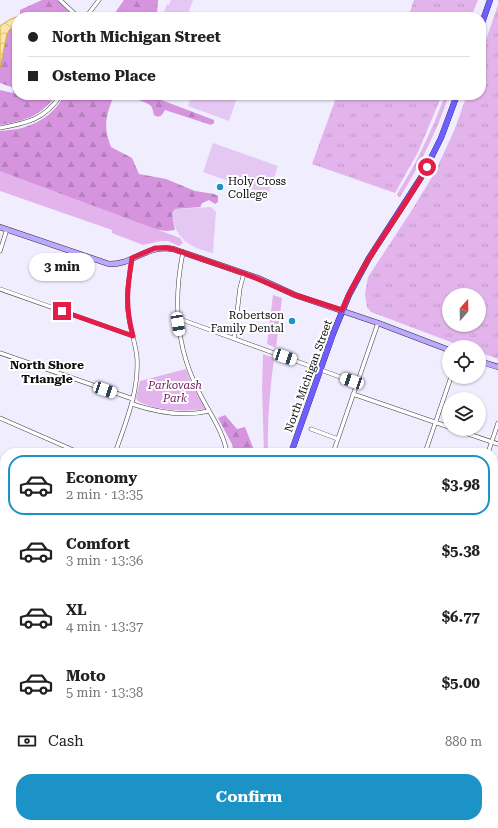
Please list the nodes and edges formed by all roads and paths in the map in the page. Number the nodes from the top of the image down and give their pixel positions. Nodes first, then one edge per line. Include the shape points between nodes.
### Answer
1 (60, 0) edge
2 (99, 0) edge
3 (490, 0) edge
4 (73, 12) edge
5 (90, 12) edge
6 (486, 12) edge
7 (56, 100) edge
8 (455, 100) edge
9 (0, 128) edge
10 (0, 226) edge
11 (7, 229) junction
12 (0, 251) edge
13 (183, 252) junction
14 (132, 258) junction
15 (244, 273) junction
16 (0, 289) edge
17 (342, 310) junction
18 (177, 318) junction
19 (378, 323) junction
20 (133, 336) junction
21 (234, 338) junction
22 (442, 347) edge
23 (0, 353) edge
24 (486, 363) edge
25 (498, 367) edge
26 (320, 370) junction
27 (357, 383) junction
28 (449, 384) edge
29 (353, 394) junction
30 (132, 402) junction
31 (209, 410) junction
32 (0, 418) edge
33 (435, 422) junction
34 (498, 423) edge
35 (442, 424) edge
36 (311, 429) dead end
37 (474, 436) edge
38 (338, 439) junction
39 (492, 442) junction
40 (498, 444) edge
41 (69, 448) edge
42 (117, 448) edge
43 (225, 448) edge
44 (293, 448) edge
45 (335, 448) edge
46 (426, 448) edge
47 (490, 448) edge

1 - 4 street
2 - 5 street
3 - 6 main road
7 - 9 street via 37,118
8 - 17 main road, North Michigan Street via 441,138 422,176 362,270
10 - 11 street
11 - 12 street
11 - 14 street via 105,263 116,264
13 - 14 street via 161,248
13 - 15 street
13 - 18 street via 177,294
14 - 20 street via 127,297
15 - 17 street via 295,295
15 - 21 street
16 - 20 street
17 - 19 street
17 - 26 main road, North Michigan Street
18 - 21 street
18 - 31 street via 188,369
19 - 22 street
19 - 27 street
20 - 30 street via 137,357 137,380
21 - 26 street
23 - 30 street
24 - 25 street
26 - 27 street
26 - 44 main road, North Michigan Street
27 - 29 street
28 - 33 street
29 - 33 street
29 - 38 street
30 - 31 street via 147,409 172,413 199,413
30 - 42 street
31 - 43 street
32 - 41 street
33 - 35 street
33 - 46 street
34 - 39 street
36 - 38 street
37 - 39 street
38 - 45 street
39 - 40 street
39 - 47 street

